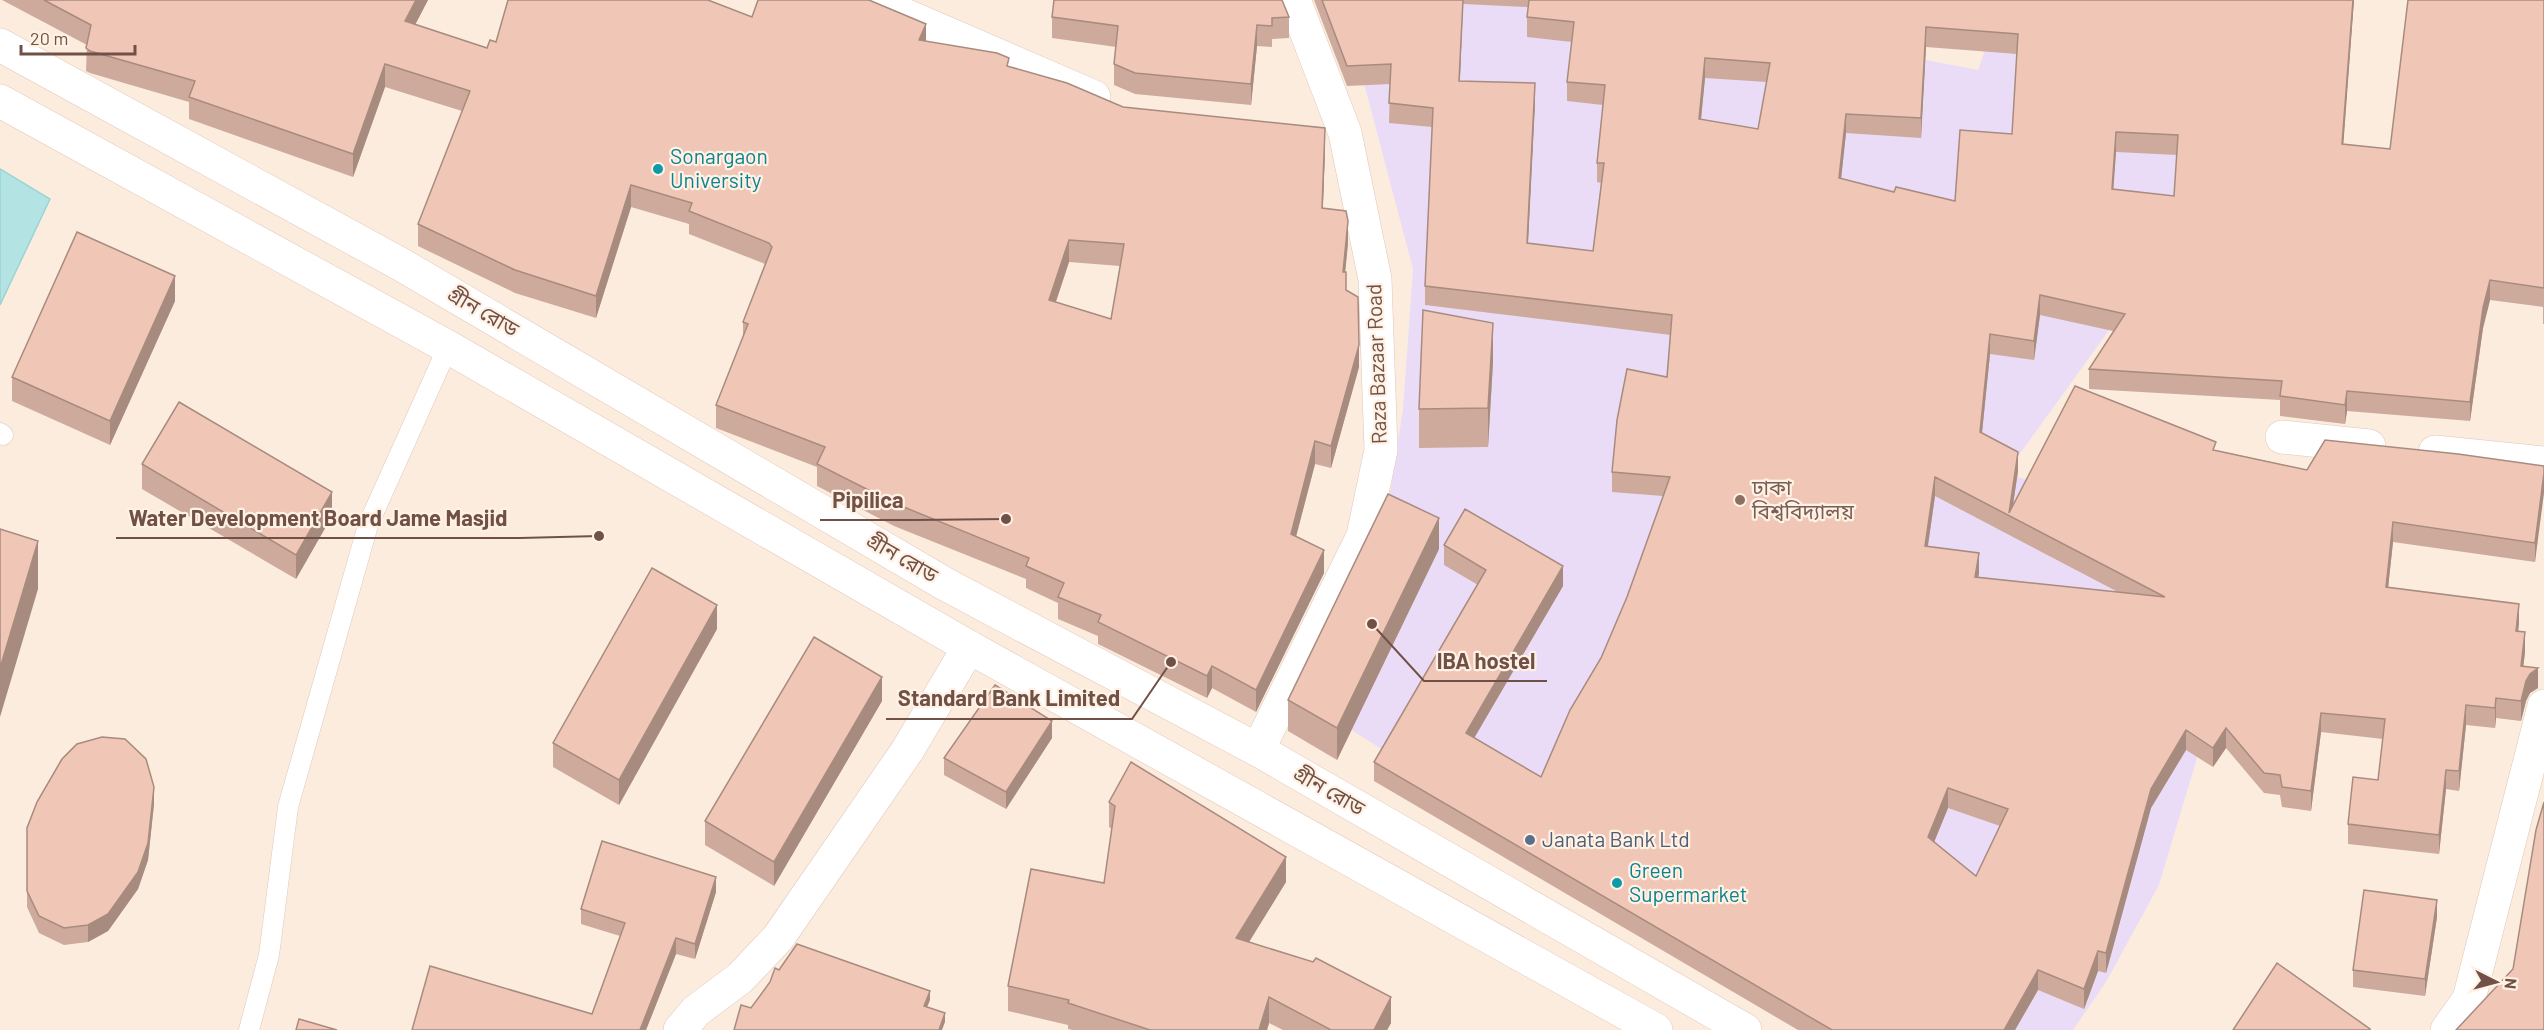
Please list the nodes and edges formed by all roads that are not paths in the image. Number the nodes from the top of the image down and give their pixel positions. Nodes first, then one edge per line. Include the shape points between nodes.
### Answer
1 (870, 0) edge
2 (1294, 0) edge
3 (0, 45) edge
4 (0, 100) edge
5 (1119, 108) edge
6 (1311, 130) edge
7 (1345, 133) junction
8 (448, 347) junction
9 (2282, 437) dead end
10 (2544, 463) edge
11 (969, 646) junction
12 (2544, 706) edge
13 (1258, 750) junction
14 (1640, 1026) edge
15 (249, 1030) edge
16 (680, 1030) edge
17 (1745, 1030) edge
18 (2447, 1030) edge

1 - 5 main road
2 - 7 main road, Raza Bazaar Road
3 - 13 main road, গ্রীন রোড via 402,265 945,584
4 - 8 main road, গ্রীন রোড
6 - 7 main road
7 - 13 main road, Raza Bazaar Road via 1375,279 1381,450 1363,537
8 - 11 main road, গ্রীন রোড
8 - 15 lane via 368,525 358,558 288,807 269,955
9 - 10 main road
11 - 14 main road, গ্রীন রোড
11 - 16 main road via 907,751 778,938 741,978 696,1011
12 - 18 main road via 2469,999
13 - 17 main road, গ্রীন রোড

